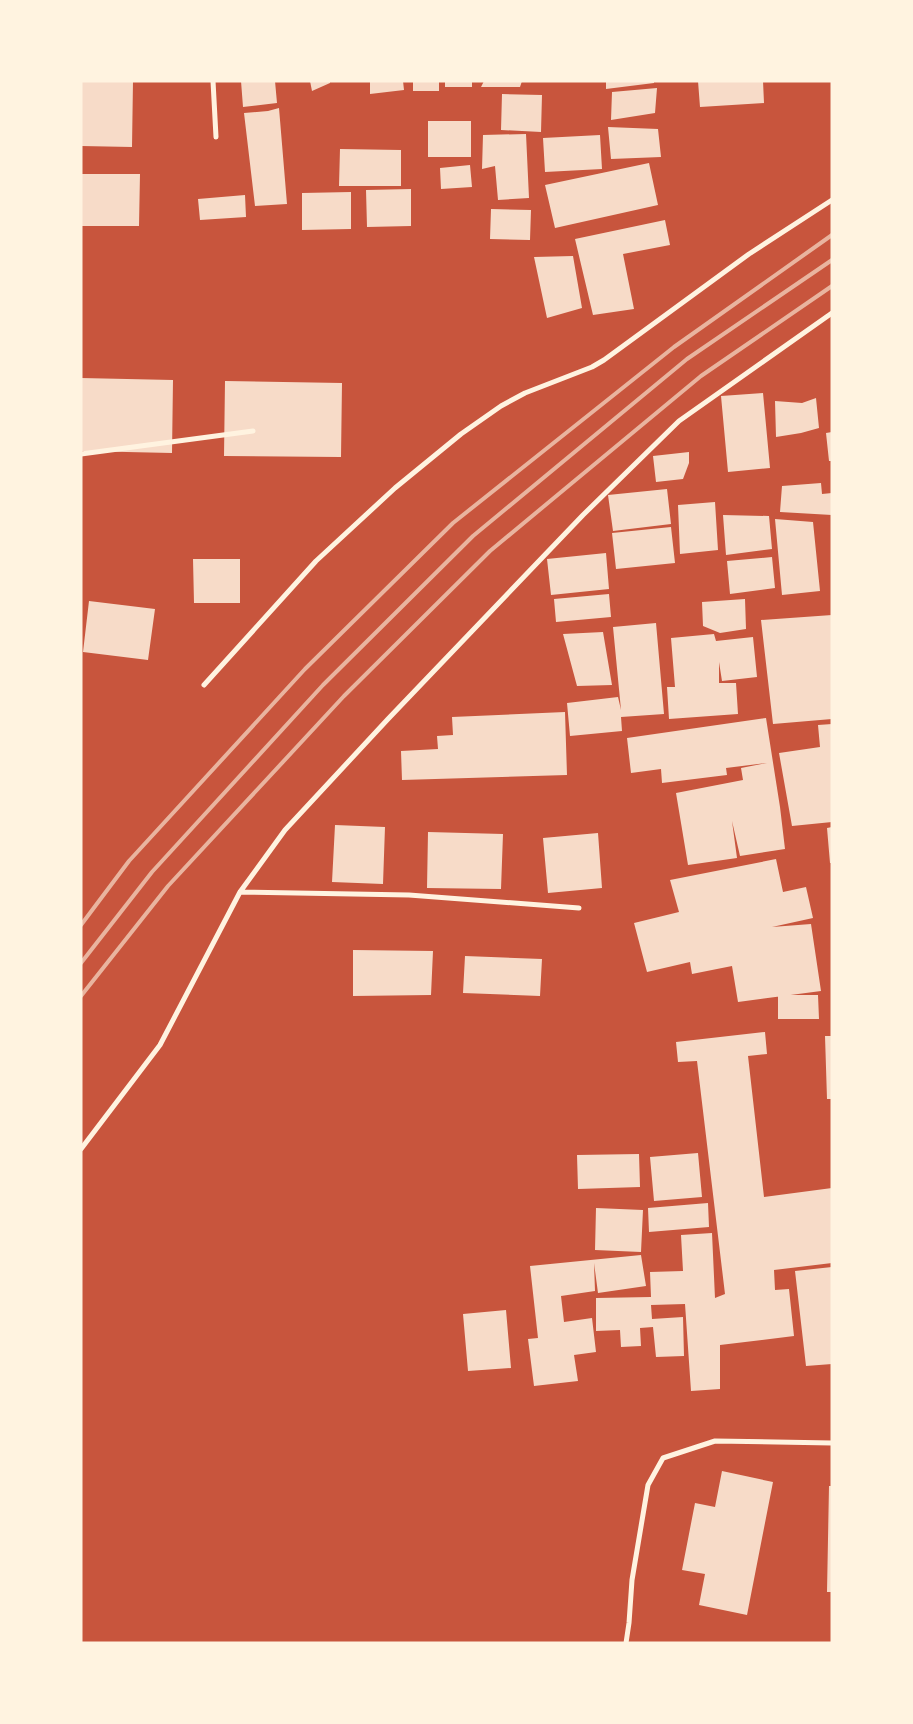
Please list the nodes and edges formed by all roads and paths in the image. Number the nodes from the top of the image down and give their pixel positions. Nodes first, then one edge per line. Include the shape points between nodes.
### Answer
1 (213, 81) edge
2 (216, 137) dead end
3 (832, 200) edge
4 (832, 313) edge
5 (253, 431) dead end
6 (81, 454) edge
7 (204, 685) dead end
8 (240, 892) junction
9 (579, 908) dead end
10 (81, 1149) edge
11 (832, 1443) edge
12 (626, 1643) edge

1 - 2 street
3 - 7 street via 749,254 604,360 514,398 461,434 395,488 316,561
4 - 8 street via 679,421 638,461 388,719 292,823
5 - 6 street
8 - 9 street via 409,895
8 - 10 street via 160,1045
11 - 12 street via 715,1441 663,1458 648,1485 632,1580

